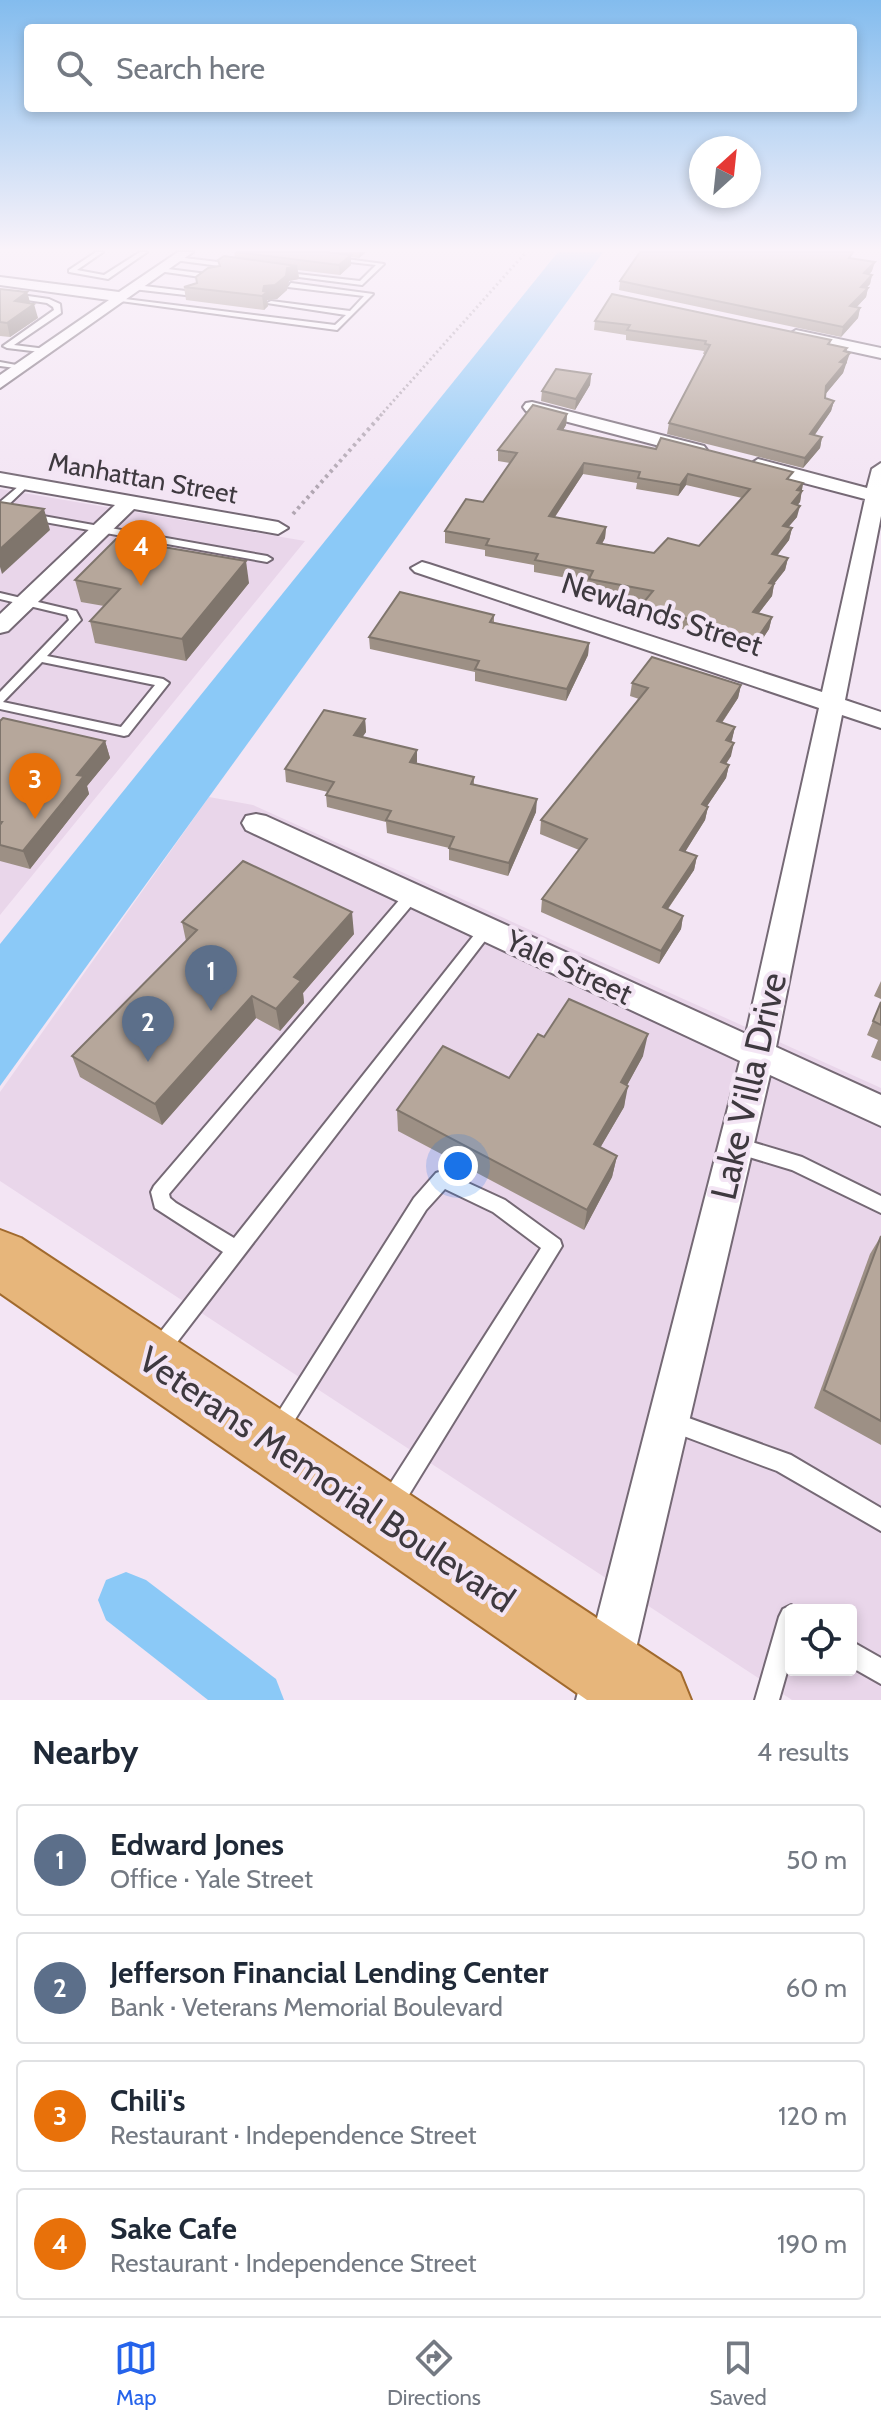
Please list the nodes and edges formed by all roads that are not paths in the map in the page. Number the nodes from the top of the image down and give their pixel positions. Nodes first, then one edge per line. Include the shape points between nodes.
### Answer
1 (25, 331) edge
2 (74, 331) edge
3 (781, 331) edge
4 (3, 345) edge
5 (46, 351) junction
6 (881, 353) edge
7 (0, 364) edge
8 (23, 367) junction
9 (0, 383) edge
10 (532, 407) edge
11 (711, 453) edge
12 (741, 461) edge
13 (0, 479) edge
14 (26, 483) junction
15 (879, 487) edge
16 (130, 502) junction
17 (0, 509) edge
18 (278, 528) road end
19 (101, 529) junction
20 (267, 559) dead end
21 (422, 568) dead end
22 (0, 596) edge
23 (24, 601) junction
24 (0, 626) edge
25 (39, 658) junction
26 (0, 699) edge
27 (831, 704) junction
28 (0, 705) edge
29 (881, 720) edge
30 (256, 823) dead end
31 (412, 895) junction
32 (487, 929) junction
33 (758, 1054) junction
34 (881, 1111) edge
35 (735, 1145) junction
36 (881, 1205) edge
37 (237, 1250) junction
38 (0, 1258) edge
39 (151, 1360) junction
40 (668, 1420) junction
41 (271, 1441) junction
42 (382, 1517) junction
43 (881, 1520) edge
44 (785, 1638) edge
45 (857, 1657) edge
46 (881, 1672) edge
47 (620, 1689) edge
48 (767, 1700) edge

1 - 4 lane
2 - 5 street
3 - 6 street
4 - 5 lane
5 - 8 street
7 - 8 lane
8 - 9 street
10 - 11 street
12 - 15 street
13 - 14 street, Manhattan Street
14 - 16 street, Manhattan Street
14 - 17 lane
15 - 27 street, Lake Villa Drive
16 - 18 street, Manhattan Street
16 - 19 street
17 - 19 lane
19 - 20 lane
19 - 23 street
21 - 27 street, Newlands Street
22 - 23 lane
23 - 24 street
23 - 25 lane via 59,608 75,620
25 - 26 lane
25 - 28 lane via 163,683 124,732
27 - 29 street, Newlands Street
27 - 33 street, Lake Villa Drive
30 - 31 street, Yale Street
31 - 32 street, Yale Street
31 - 37 lane via 160,1192 161,1202 170,1209
32 - 33 street, Yale Street
32 - 37 lane
33 - 34 street, Yale Street
33 - 35 street, Lake Villa Drive
35 - 36 lane via 796,1163
35 - 40 street, Lake Villa Drive
37 - 39 lane
38 - 39 main road, Veterans Memorial Boulevard
39 - 41 main road, Veterans Memorial Boulevard
40 - 43 lane via 783,1463
40 - 47 street, Lake Villa Drive
41 - 42 main road, Veterans Memorial Boulevard
41 - 42 lane via 420,1204 442,1179 499,1206 553,1246
42 - 47 main road, Veterans Memorial Boulevard
44 - 48 lane
45 - 46 lane

